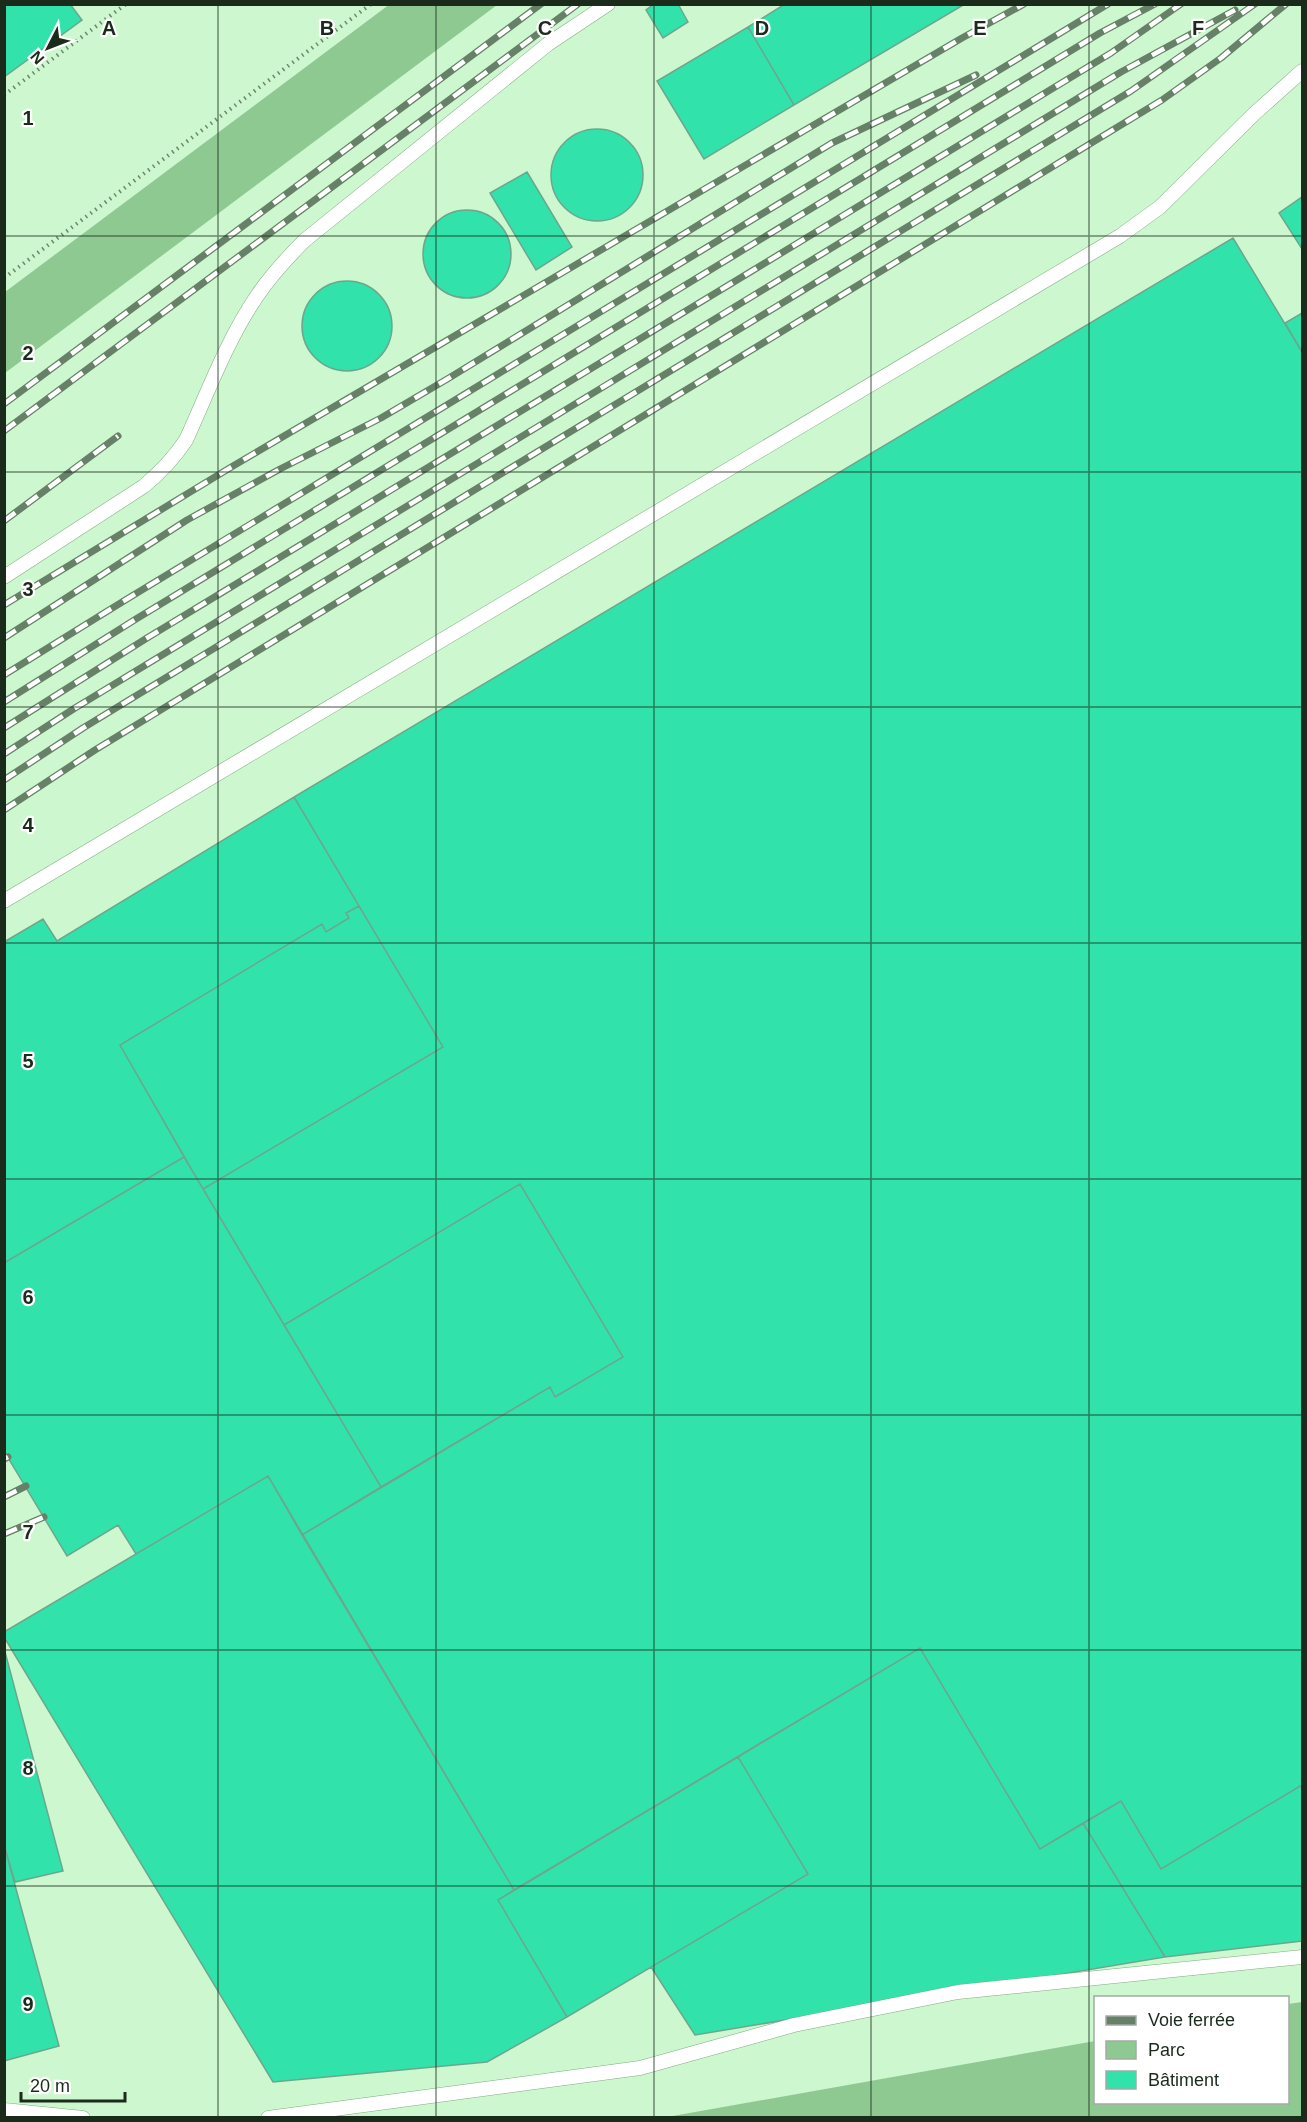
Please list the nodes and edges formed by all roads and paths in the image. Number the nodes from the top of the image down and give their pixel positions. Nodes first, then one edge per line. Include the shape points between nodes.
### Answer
1 (126, 4) edge
2 (370, 4) edge
3 (608, 4) edge
4 (1302, 71) edge
5 (4, 95) edge
6 (4, 278) edge
7 (4, 577) edge
8 (4, 901) edge
9 (1302, 1957) edge
10 (4, 2110) edge
11 (83, 2118) edge
12 (268, 2118) edge

1 - 5 path
2 - 6 path
3 - 7 lane via 548,44 305,240 256,297 186,440 161,472
4 - 8 lane via 1160,207 1120,236
9 - 12 lane via 958,1992 794,2025 639,2068
10 - 11 lane

